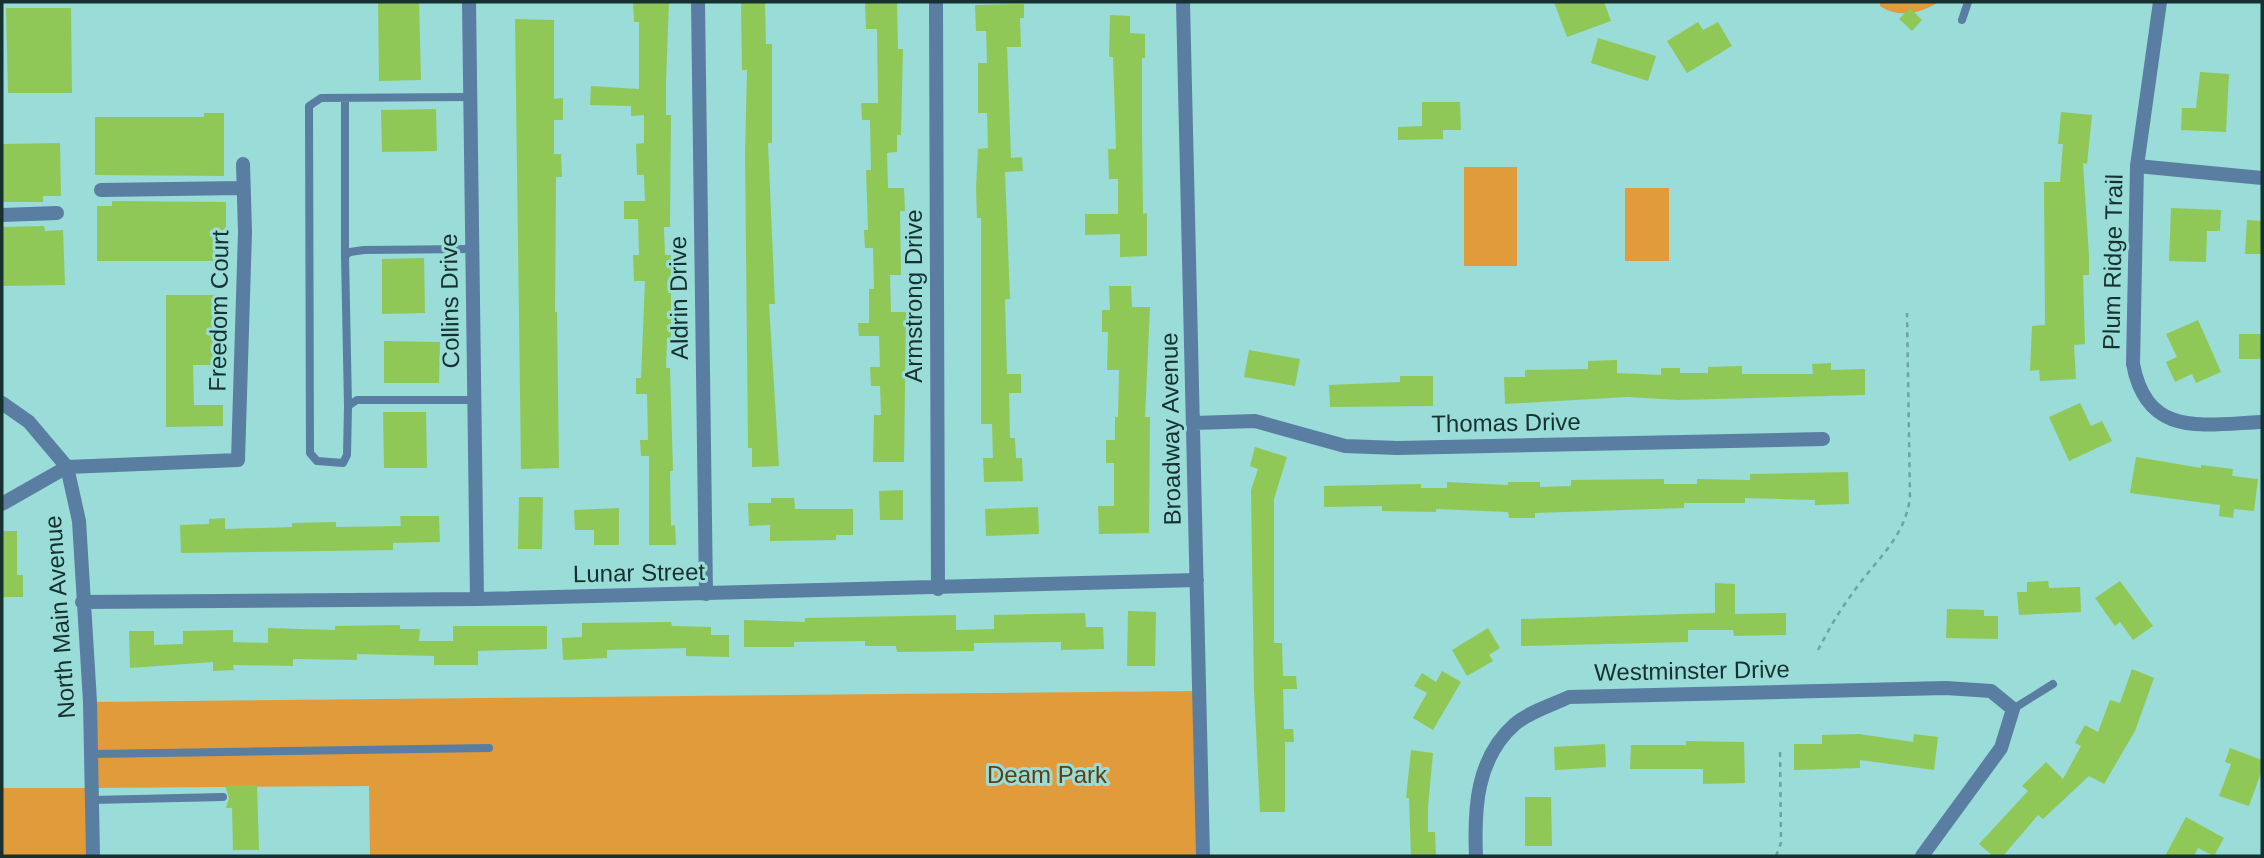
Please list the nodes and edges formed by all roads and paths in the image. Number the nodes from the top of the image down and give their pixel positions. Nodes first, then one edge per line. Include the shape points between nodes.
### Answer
1 (469, 2) edge
2 (698, 2) edge
3 (936, 2) edge
4 (1183, 2) edge
5 (1968, 2) edge
6 (2160, 2) edge
7 (1962, 20) dead end
8 (470, 97) junction
9 (345, 99) junction
10 (243, 164) dead end
11 (2137, 166) junction
12 (2262, 178) edge
13 (242, 188) junction
14 (101, 190) dead end
15 (57, 213) dead end
16 (2, 215) edge
17 (472, 249) junction
18 (345, 256) junction
19 (1907, 313) dead end
20 (474, 400) junction
21 (2, 403) edge
22 (348, 406) junction
23 (2260, 422) dead end
24 (1194, 424) junction
25 (1823, 439) dead end
26 (67, 467) junction
27 (2, 504) edge
28 (1197, 580) junction
29 (938, 589) junction
30 (706, 594) junction
31 (477, 599) junction
32 (82, 602) junction
33 (1818, 650) dead end
34 (2053, 684) dead end
35 (2013, 709) junction
36 (489, 748) dead end
37 (1780, 748) dead end
38 (92, 754) junction
39 (223, 797) dead end
40 (92, 800) junction
41 (93, 856) edge
42 (1203, 856) edge
43 (1476, 856) edge
44 (1776, 856) edge
45 (1922, 856) edge

1 - 8 street, Collins Drive
2 - 30 street, Aldrin Drive
3 - 29 street, Armstrong Drive
4 - 24 street, Broadway Avenue
5 - 7 lane
6 - 11 street, Plum Ridge Trail
8 - 9 lane
8 - 17 street, Collins Drive
9 - 18 lane
9 - 22 lane via 321,98 309,106 310,453 317,461 343,463
10 - 13 street, Freedom Court
11 - 12 street
11 - 23 street, Plum Ridge Trail via 2133,364 2138,389 2152,407 2172,420 2196,425
13 - 14 street
13 - 26 street, Freedom Court via 245,232 238,460
15 - 16 street
17 - 18 lane via 365,250
17 - 20 street, Collins Drive
18 - 22 lane
19 - 33 path via 1907,519 1895,541 1852,592
20 - 22 lane via 357,400
20 - 31 street, Collins Drive
21 - 26 street, North Main Avenue via 29,422
24 - 25 street, Thomas Drive via 1255,421 1345,446 1397,448
24 - 28 street, Broadway Avenue
26 - 27 street
26 - 32 street, North Main Avenue via 79,521
28 - 29 street, Lunar Street
28 - 42 street, Broadway Avenue
29 - 30 street, Lunar Street
30 - 31 street, Lunar Street
31 - 32 street, Lunar Street
32 - 38 street, North Main Avenue
34 - 35 lane
35 - 43 street, Westminster Drive via 1991,691 1946,688 1569,697 1515,724 1491,752 1475,817
35 - 45 street via 2001,748
36 - 38 lane
37 - 44 path via 1781,842
38 - 40 street, North Main Avenue
39 - 40 lane
40 - 41 street, North Main Avenue

